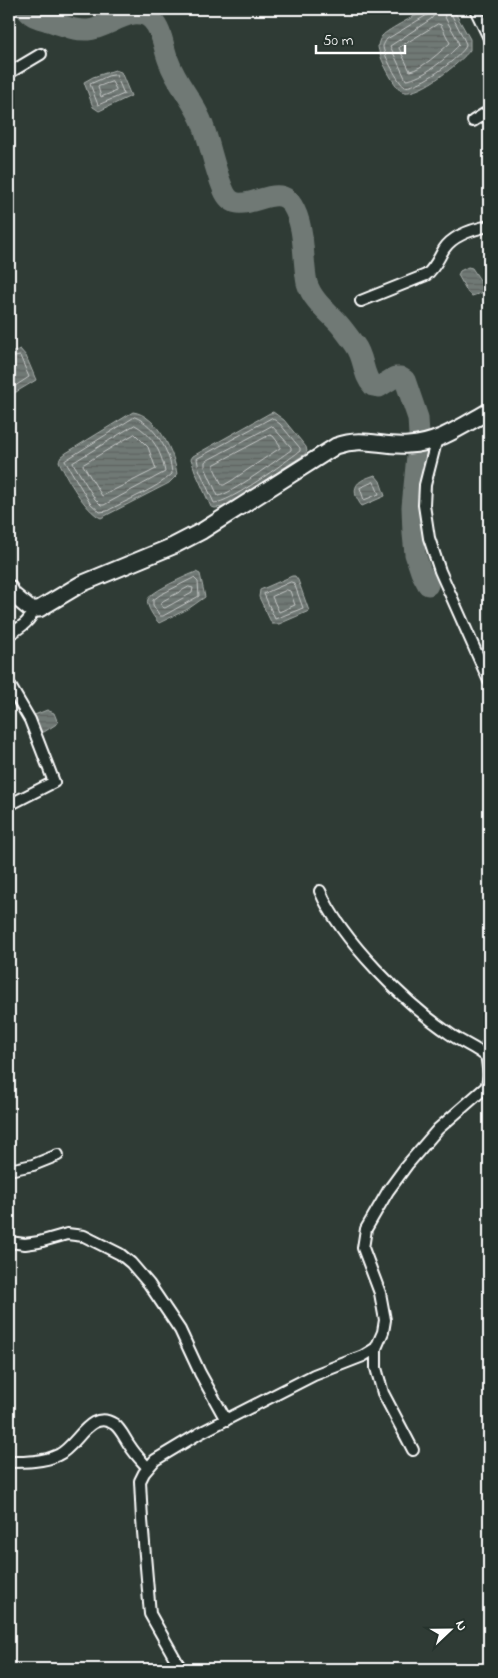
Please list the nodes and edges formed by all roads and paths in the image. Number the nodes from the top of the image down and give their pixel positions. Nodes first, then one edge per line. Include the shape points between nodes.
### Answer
1 (475, 9) edge
2 (489, 38) edge
3 (42, 54) dead end
4 (9, 73) edge
5 (489, 111) edge
6 (474, 121) dead end
7 (489, 226) edge
8 (361, 301) dead end
9 (489, 411) edge
10 (433, 440) junction
11 (9, 588) edge
12 (34, 610) junction
13 (9, 635) edge
14 (489, 681) edge
15 (9, 684) edge
16 (9, 805) edge
17 (320, 891) dead end
18 (489, 1041) edge
19 (488, 1058) edge
20 (58, 1155) dead end
21 (9, 1170) edge
22 (9, 1242) edge
23 (376, 1348) junction
24 (226, 1420) junction
25 (413, 1450) dead end
26 (9, 1462) edge
27 (148, 1467) junction
28 (181, 1669) edge

1 - 2 street
3 - 4 street
5 - 6 street
7 - 8 street via 454,239 426,275
9 - 10 street
10 - 12 street via 407,445 354,440 336,446 202,531 81,584
10 - 14 street via 424,505 429,538 440,571
11 - 12 street via 13,595
12 - 13 street via 27,622
15 - 16 street via 30,720 54,782
17 - 19 street via 326,907 341,928 401,995 450,1034
18 - 19 street
19 - 23 street via 486,1087 438,1129 407,1165 366,1229 363,1248 380,1292 386,1320
20 - 21 street
22 - 24 street via 24,1244 68,1234 84,1236 126,1258 141,1273 180,1330
23 - 24 street
23 - 25 street via 376,1368 381,1387
24 - 27 street via 176,1447
26 - 27 street via 59,1455 97,1420 113,1423
27 - 28 street via 140,1481 150,1614

